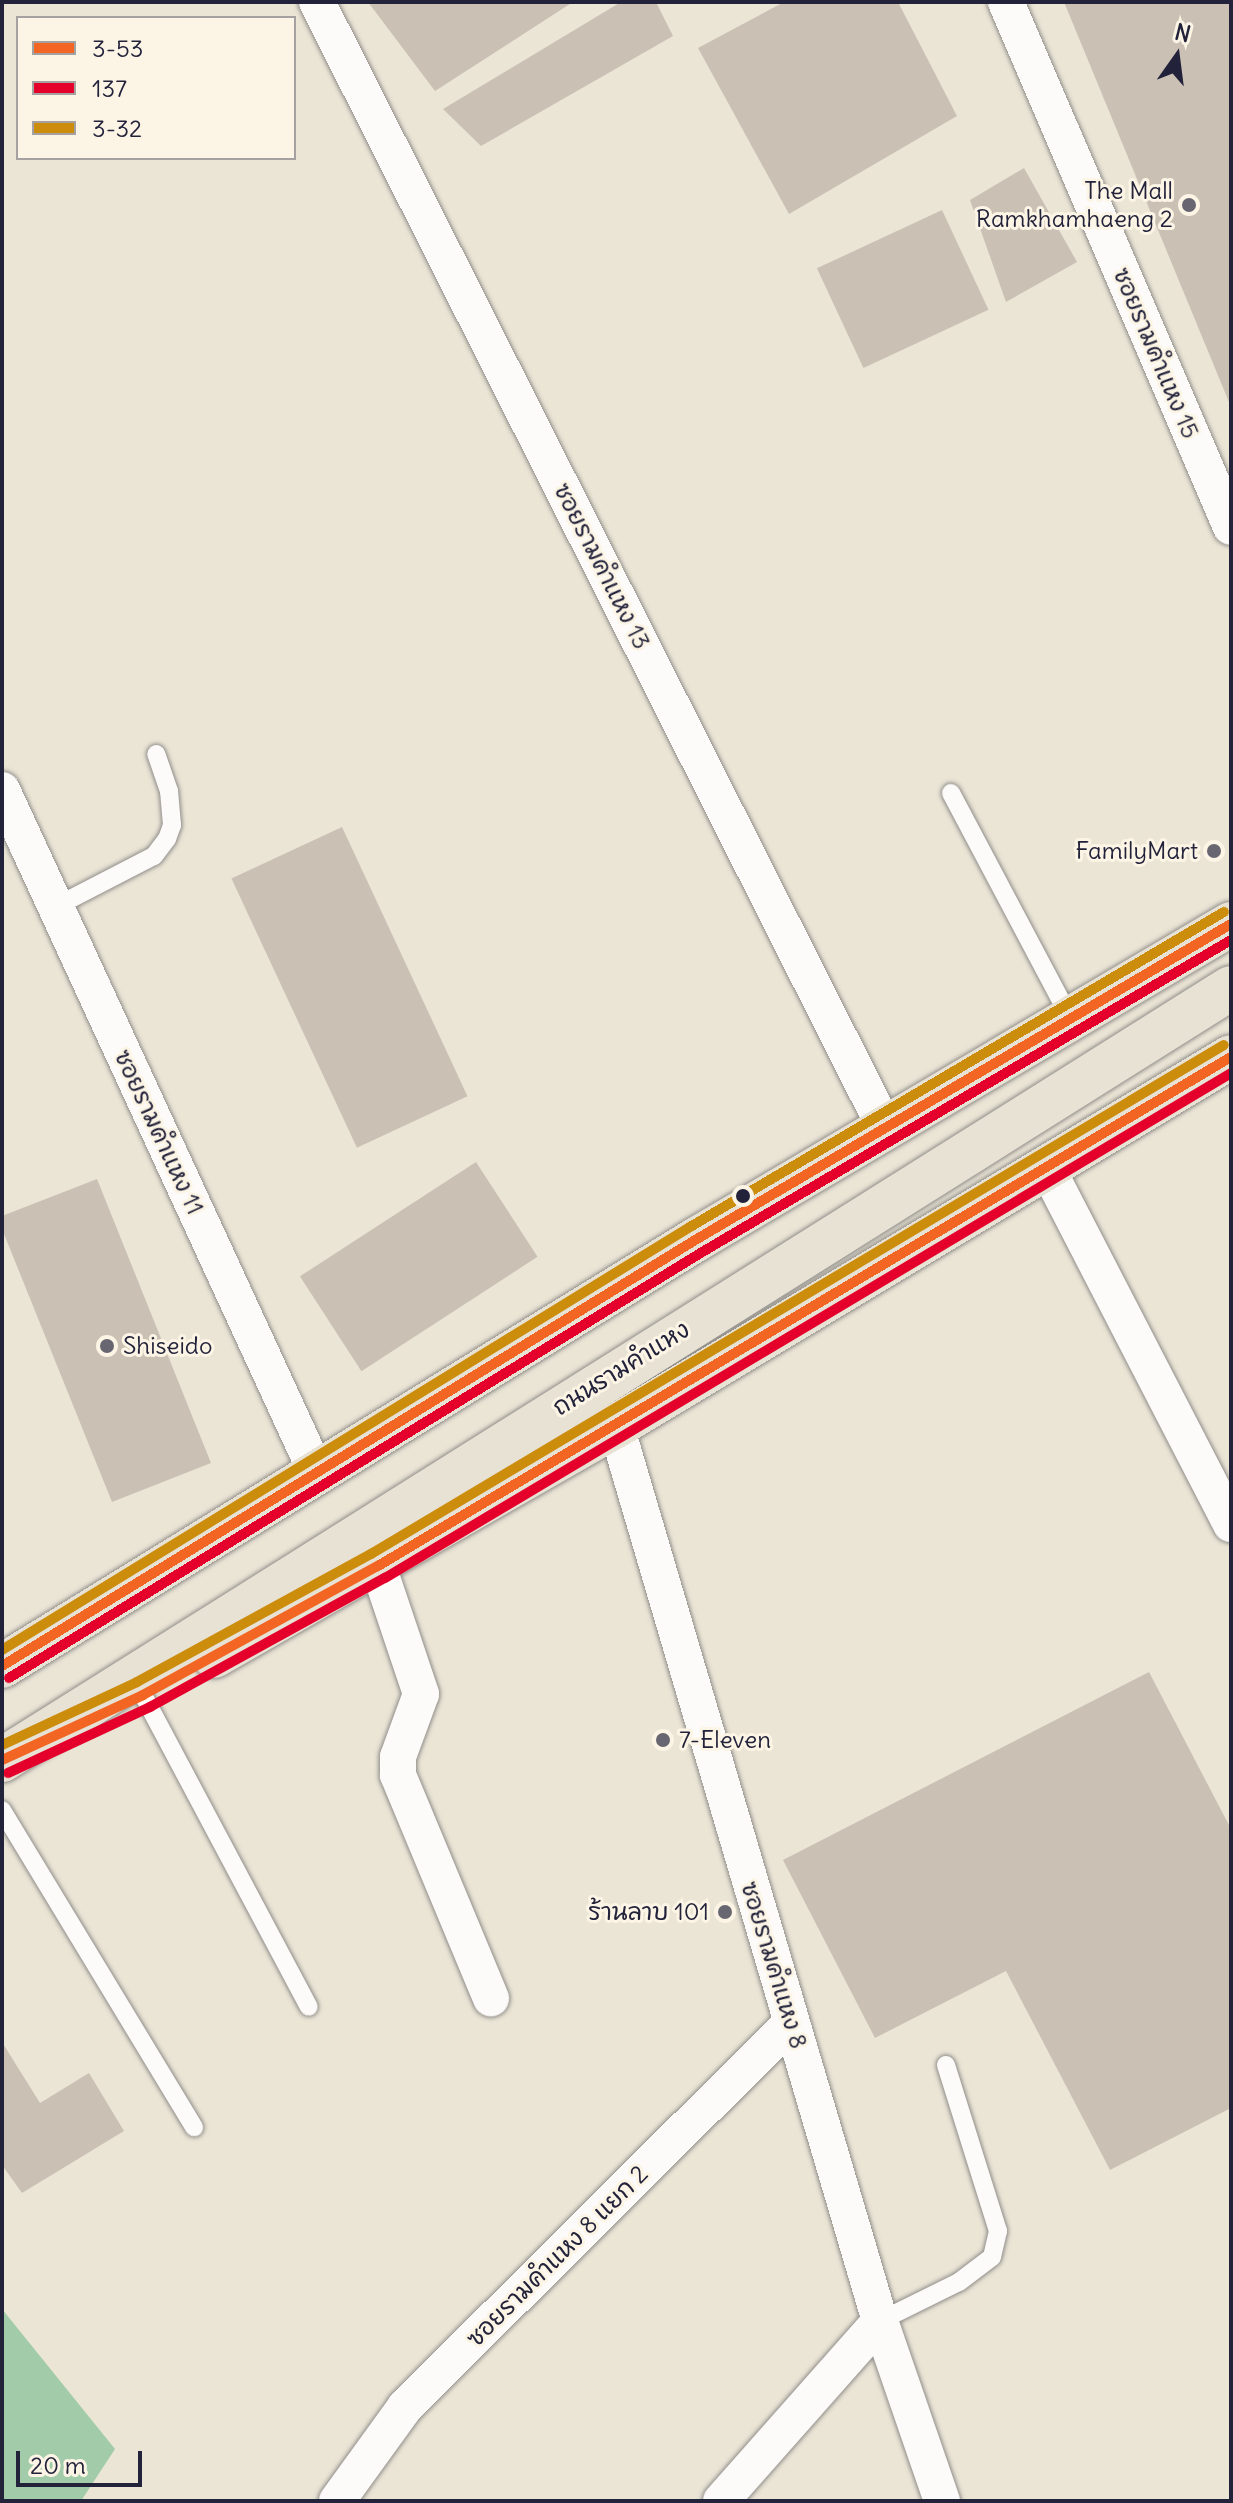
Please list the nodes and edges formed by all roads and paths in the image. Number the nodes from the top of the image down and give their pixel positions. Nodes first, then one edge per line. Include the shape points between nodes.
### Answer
1 (317, 2) edge
2 (1006, 2) edge
3 (1231, 527) edge
4 (156, 754) dead end
5 (2, 790) edge
6 (951, 793) dead end
7 (55, 907) junction
8 (1231, 924) edge
9 (1231, 988) edge
10 (1070, 1018) junction
11 (1231, 1057) edge
12 (886, 1130) junction
13 (1046, 1166) junction
14 (616, 1426) junction
15 (317, 1474) junction
16 (1231, 1524) edge
17 (378, 1566) junction
18 (2, 1666) edge
19 (143, 1695) junction
20 (8, 1756) edge
21 (2, 1810) edge
22 (491, 1998) dead end
23 (309, 2007) dead end
24 (791, 2023) junction
25 (946, 2065) dead end
26 (194, 2127) dead end
27 (880, 2321) junction
28 (936, 2496) edge
29 (337, 2501) edge
30 (721, 2501) edge

1 - 12 street, ซอยรามคำแหง 13
2 - 3 street, ซอยรามคำแหง 15
4 - 7 lane via 169,791 172,825 167,839 154,856
5 - 7 street, ซอยรามคำแหง 11
6 - 10 lane
7 - 15 street, ซอยรามคำแหง 11
8 - 10 main road
9 - 20 main road, ถนนรามคำแหง
10 - 12 main road
11 - 13 main road, ถนนรามคำแหง
12 - 15 main road via 697,1239
13 - 14 main road, ถนนรามคำแหง
13 - 16 street
14 - 17 main road, ถนนรามคำแหง
14 - 24 street, ซอยรามคำแหง 8
15 - 18 main road
17 - 19 main road, ถนนรามคำแหง
17 - 22 street via 421,1694 398,1757 398,1775
19 - 20 main road, ถนนรามคำแหง
19 - 23 lane
21 - 26 lane
24 - 27 street, ซอยรามคำแหง 8
24 - 29 street, ซอยรามคำแหง 8 แยก 2 via 405,2407
25 - 27 lane via 998,2231 992,2257 959,2282
27 - 28 street, ซอยรามคำแหง 8
27 - 30 street

